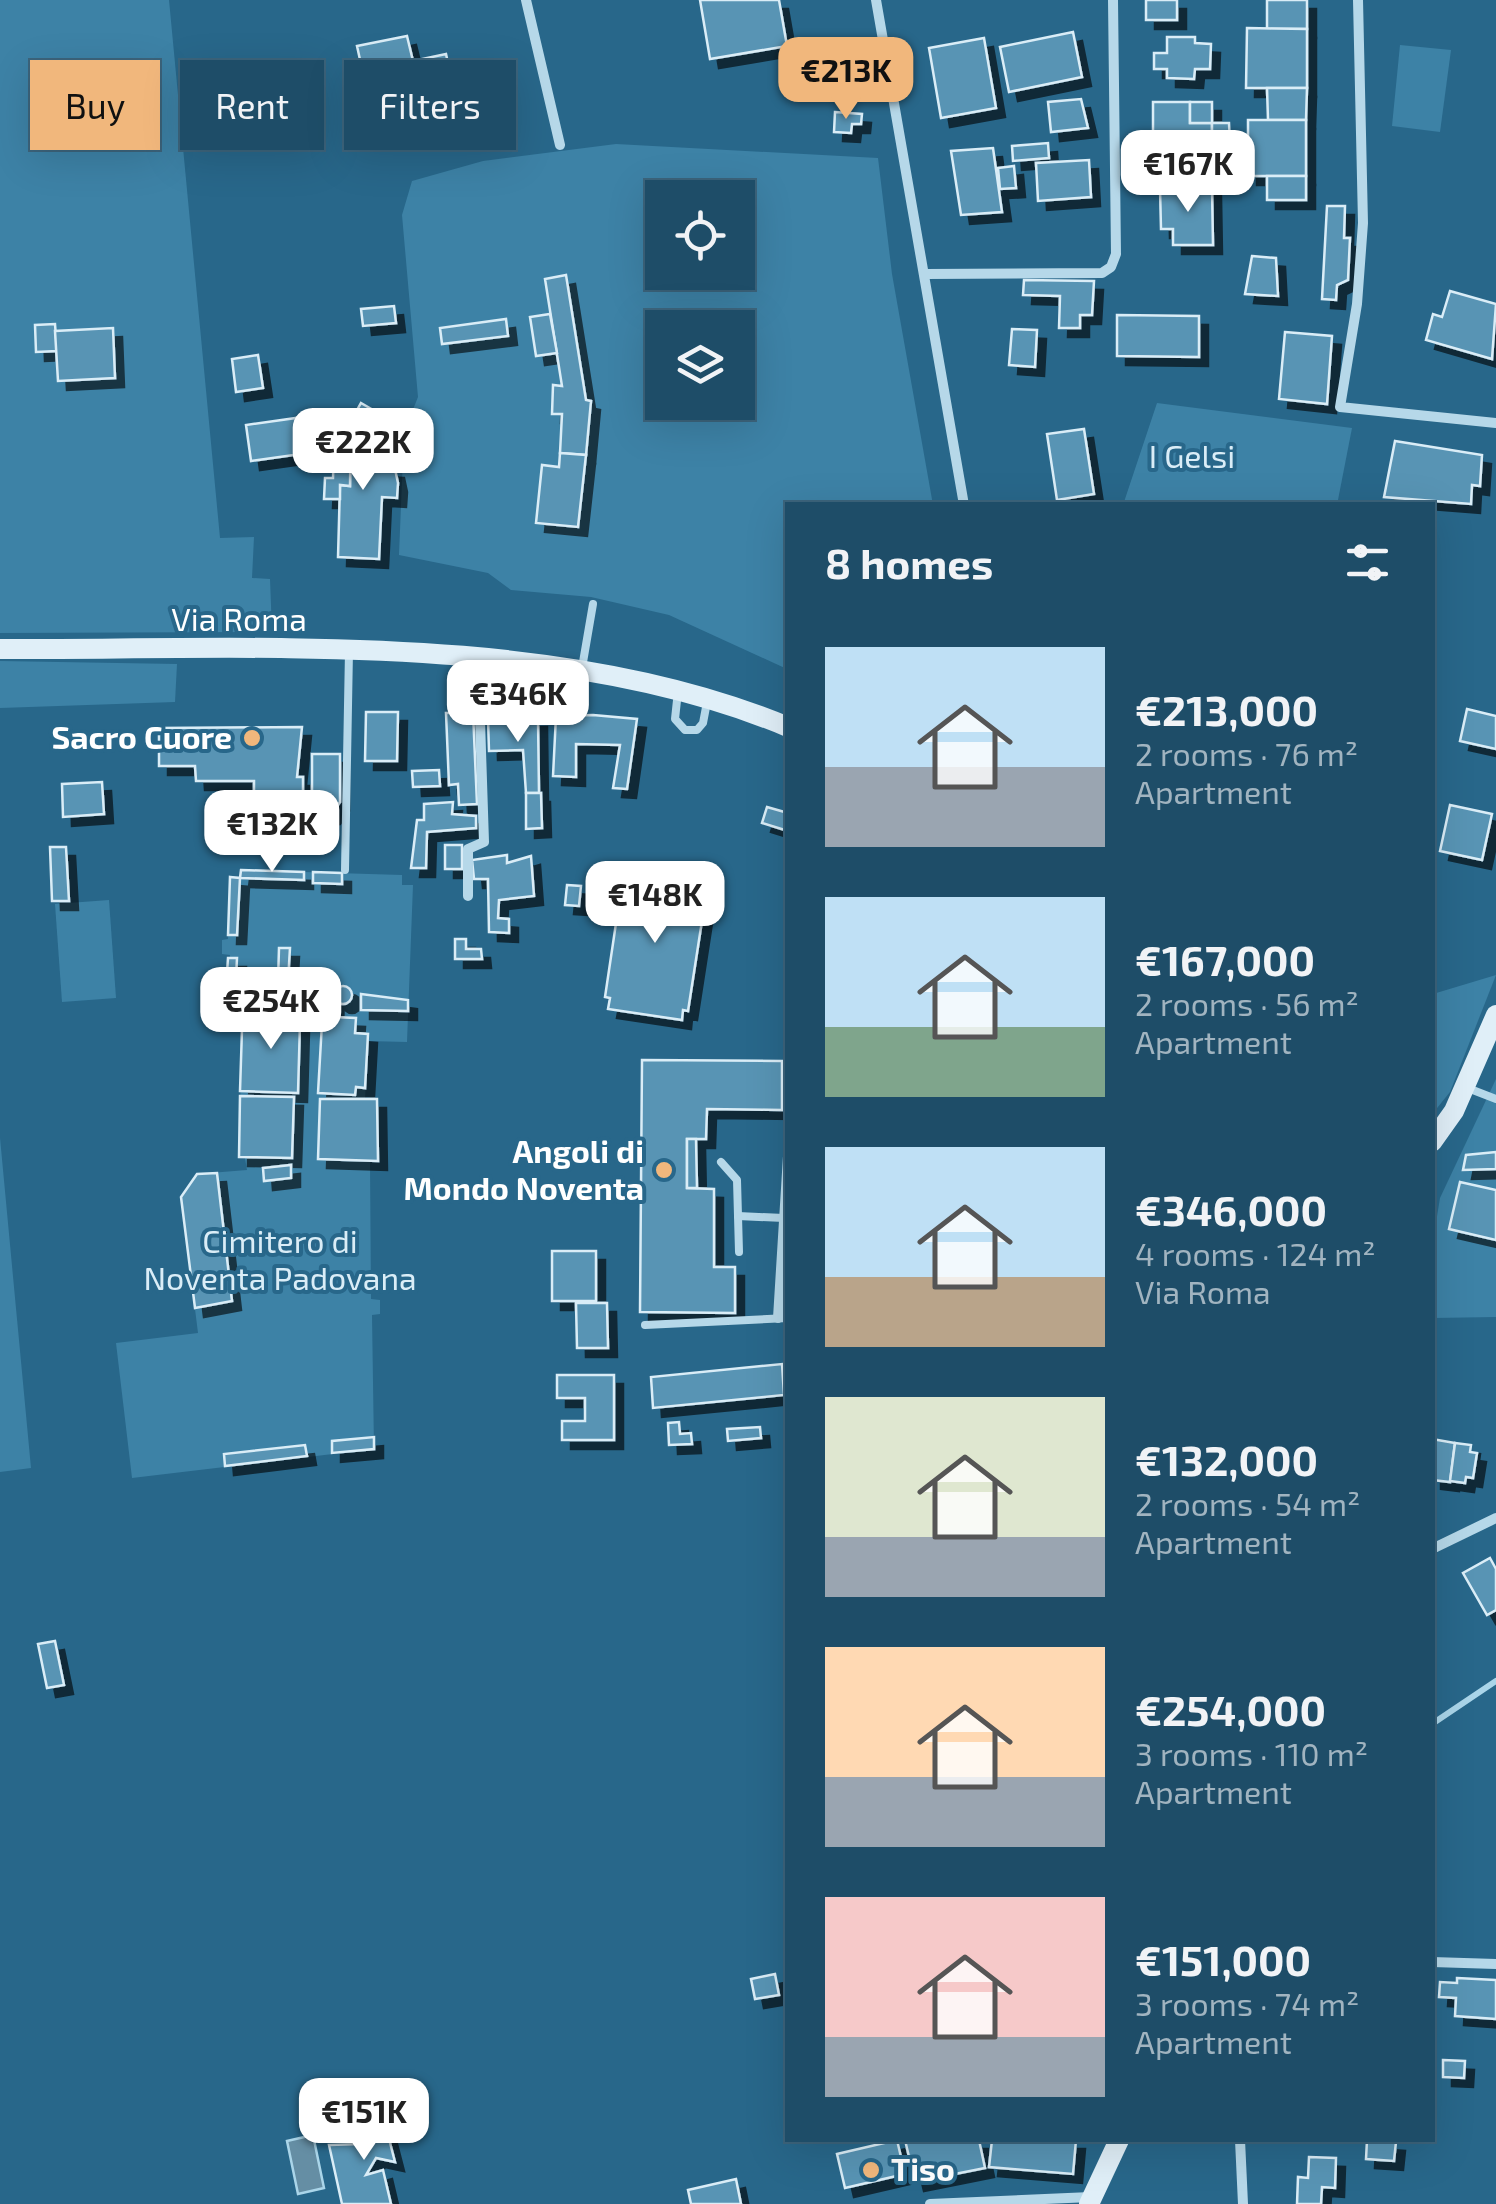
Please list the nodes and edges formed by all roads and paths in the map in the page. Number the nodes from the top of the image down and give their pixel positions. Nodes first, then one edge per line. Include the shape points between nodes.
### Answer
1 (526, 0) edge
2 (876, 0) edge
3 (1113, 0) edge
4 (1358, 0) edge
5 (560, 145) dead end
6 (926, 274) junction
7 (1496, 423) edge
8 (964, 502) edge
9 (592, 604) dead end
10 (0, 649) edge
11 (349, 650) junction
12 (478, 660) junction
13 (582, 673) junction
14 (678, 690) junction
15 (708, 698) junction
16 (785, 726) edge
17 (345, 870) dead end
18 (468, 896) dead end
19 (1496, 1015) edge
20 (1465, 1087) junction
21 (1496, 1099) edge
22 (1435, 1137) edge
23 (721, 1162) dead end
24 (785, 1202) edge
25 (738, 1216) junction
26 (784, 1218) junction
27 (739, 1252) dead end
28 (783, 1318) edge
29 (645, 1324) dead end
30 (1496, 1518) edge
31 (1435, 1548) edge
32 (1435, 1962) edge
33 (1496, 1964) edge
34 (1118, 2142) edge
35 (1240, 2142) edge
36 (1090, 2201) edge
37 (930, 2204) edge
38 (1242, 2204) edge

1 - 5 street
2 - 6 street
3 - 6 street via 1112,267 1102,273
4 - 7 street via 1363,222 1340,407
6 - 8 street
9 - 13 lane
10 - 11 street, Via Roma
11 - 12 street, Via Roma
11 - 17 lane
12 - 13 street, Via Roma
12 - 18 street via 484,842 468,849
13 - 14 street, Via Roma
14 - 15 street, Via Roma
14 - 15 lane via 675,718 685,730 703,724
15 - 16 street, Via Roma
19 - 20 street
20 - 21 lane
20 - 22 street
23 - 25 lane via 737,1180
24 - 26 street
25 - 26 lane
25 - 27 lane
26 - 28 street
28 - 29 lane
30 - 31 street
32 - 33 street
34 - 36 street
35 - 38 street
36 - 37 street

